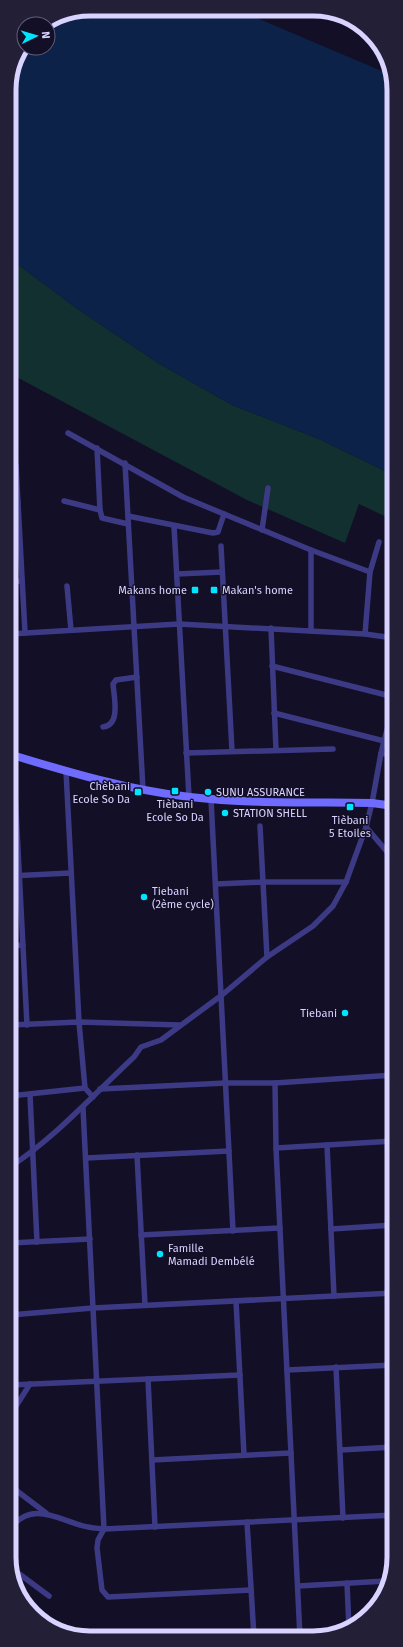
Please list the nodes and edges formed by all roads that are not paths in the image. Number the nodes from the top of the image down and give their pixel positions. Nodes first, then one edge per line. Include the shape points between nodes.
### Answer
1 (68, 432) dead end
2 (97, 448) junction
3 (125, 463) junction
4 (16, 464) dead end
5 (268, 488) dead end
6 (64, 502) dead end
7 (18, 503) joint
8 (100, 510) junction
9 (224, 514) junction
10 (128, 516) junction
11 (128, 524) junction
12 (174, 526) junction
13 (262, 530) junction
14 (379, 542) dead end
15 (221, 546) dead end
16 (310, 550) junction
17 (222, 572) junction
18 (370, 572) junction
19 (177, 574) junction
20 (16, 581) edge
21 (22, 581) junction
22 (67, 586) dead end
23 (179, 624) junction
24 (225, 626) junction
25 (134, 627) junction
26 (271, 628) junction
27 (71, 630) junction
28 (311, 631) junction
29 (25, 633) junction
30 (16, 634) edge
31 (365, 634) junction
32 (387, 637) edge
33 (272, 666) junction
34 (137, 677) junction
35 (387, 695) edge
36 (274, 713) junction
37 (103, 727) dead end
38 (387, 729) edge
39 (384, 741) junction
40 (333, 749) dead end
41 (276, 750) junction
42 (232, 751) junction
43 (186, 752) junction
44 (381, 753) junction
45 (387, 754) edge
46 (16, 756) edge
47 (66, 771) junction
48 (143, 790) junction
49 (189, 797) junction
50 (212, 799) junction
51 (372, 804) junction
52 (387, 805) edge
53 (16, 812) edge
54 (260, 826) dead end
55 (366, 827) junction
56 (387, 852) edge
57 (71, 873) junction
58 (16, 875) edge
59 (19, 875) junction
60 (263, 882) junction
61 (346, 882) junction
62 (216, 884) junction
63 (23, 945) junction
64 (16, 946) edge
65 (267, 957) junction
66 (222, 995) junction
67 (79, 1022) junction
68 (16, 1025) edge
69 (27, 1025) junction
70 (180, 1025) junction
71 (387, 1075) edge
72 (226, 1083) junction
73 (275, 1083) junction
74 (85, 1088) junction
75 (100, 1089) junction
76 (30, 1095) junction
77 (16, 1096) edge
78 (93, 1097) junction
79 (83, 1108) junction
80 (387, 1141) edge
81 (328, 1145) junction
82 (276, 1148) junction
83 (229, 1151) junction
84 (33, 1152) junction
85 (138, 1155) junction
86 (86, 1158) junction
87 (16, 1162) edge
88 (387, 1225) edge
89 (280, 1228) junction
90 (331, 1229) junction
91 (234, 1231) junction
92 (141, 1235) junction
93 (90, 1239) junction
94 (37, 1242) junction
95 (16, 1243) edge
96 (387, 1293) edge
97 (334, 1296) junction
98 (284, 1299) junction
99 (236, 1301) junction
100 (145, 1305) junction
101 (93, 1308) junction
102 (16, 1314) edge
103 (387, 1365) edge
104 (336, 1368) junction
105 (287, 1370) junction
106 (240, 1375) junction
107 (148, 1379) junction
108 (97, 1381) junction
109 (30, 1384) junction
110 (16, 1385) edge
111 (16, 1406) edge
112 (387, 1447) edge
113 (340, 1450) junction
114 (291, 1453) junction
115 (244, 1455) junction
116 (152, 1460) junction
117 (17, 1491) edge
118 (46, 1513) junction
119 (387, 1515) edge
120 (343, 1518) junction
121 (294, 1520) junction
122 (16, 1521) edge
123 (247, 1522) junction
124 (155, 1527) junction
125 (104, 1529) junction
126 (18, 1573) edge
127 (383, 1581) edge
128 (347, 1583) junction
129 (298, 1586) junction
130 (251, 1590) junction
131 (49, 1596) dead end
132 (349, 1621) edge
133 (254, 1631) edge
134 (300, 1631) edge

1 - 2 street
2 - 3 street
2 - 8 street
3 - 9 street via 183,496
3 - 10 street
4 - 7 street
5 - 13 street
6 - 8 street
7 - 21 street
8 - 11 street via 102,518
9 - 12 street via 218,532 214,533
9 - 13 street
10 - 11 street
10 - 12 street
11 - 25 street
12 - 19 street
13 - 16 street
14 - 18 street
15 - 17 street
16 - 18 street
16 - 28 street
17 - 19 street
17 - 24 street
18 - 31 street
19 - 23 street
20 - 21 street
21 - 29 street
22 - 27 street
23 - 24 street
23 - 25 street
23 - 43 street
24 - 26 street
24 - 42 street
25 - 27 street
25 - 34 street
26 - 28 street
26 - 33 street
27 - 29 street
28 - 31 street
29 - 30 street
31 - 32 street
33 - 35 street
33 - 36 street
34 - 37 street via 116,680 113,684 114,718 109,726
34 - 48 street
36 - 39 street
36 - 41 street
38 - 39 street
39 - 44 street
40 - 41 street
41 - 42 street
42 - 43 street
43 - 49 street
44 - 45 street
44 - 51 street
46 - 47 main road
47 - 48 main road
47 - 57 street
48 - 49 main road
49 - 50 main road
50 - 51 main road
50 - 62 street
51 - 52 main road
51 - 55 street
53 - 59 street
54 - 60 street
55 - 56 street
55 - 61 street
57 - 59 street
57 - 67 street
58 - 59 street
59 - 63 street
60 - 61 street
60 - 62 street
60 - 65 street
61 - 65 street via 333,906 313,926
62 - 66 street
63 - 64 street
63 - 69 street
65 - 66 street
66 - 70 street
66 - 72 street
67 - 69 street
67 - 70 street
67 - 74 street
68 - 69 street
70 - 75 street via 161,1040 141,1046 134,1057
71 - 73 street
72 - 73 street
72 - 75 street
72 - 83 street
73 - 82 street
74 - 76 street
74 - 78 street
75 - 78 street
76 - 77 street
76 - 84 street
78 - 79 street
79 - 84 street
79 - 86 street
80 - 81 street
81 - 82 street
81 - 90 street
82 - 89 street
83 - 85 street
83 - 91 street
84 - 87 street
84 - 94 street
85 - 86 street
85 - 92 street
86 - 93 street
88 - 90 street
89 - 91 street
89 - 98 street
90 - 97 street
91 - 92 street
92 - 100 street
93 - 94 street
93 - 101 street
94 - 95 street
96 - 97 street
97 - 98 street
98 - 99 street
98 - 105 street
99 - 100 street
99 - 106 street
100 - 101 street
101 - 102 street
101 - 108 street
103 - 104 street
104 - 105 street
104 - 113 street
105 - 114 street
106 - 107 street
106 - 115 street
107 - 108 street
107 - 116 street
108 - 109 street
108 - 125 street
109 - 110 street
109 - 111 street
112 - 113 street
113 - 120 street
114 - 115 street
114 - 121 street
115 - 116 street
116 - 124 street
117 - 118 street
118 - 122 street via 30,1514
118 - 125 street via 81,1526
119 - 120 street
120 - 121 street
121 - 123 street
121 - 129 street
123 - 124 street
123 - 130 street
124 - 125 street
125 - 130 street via 97,1548 102,1590 108,1597
126 - 131 street
127 - 128 street
128 - 129 street
128 - 132 street
129 - 134 street
130 - 133 street

